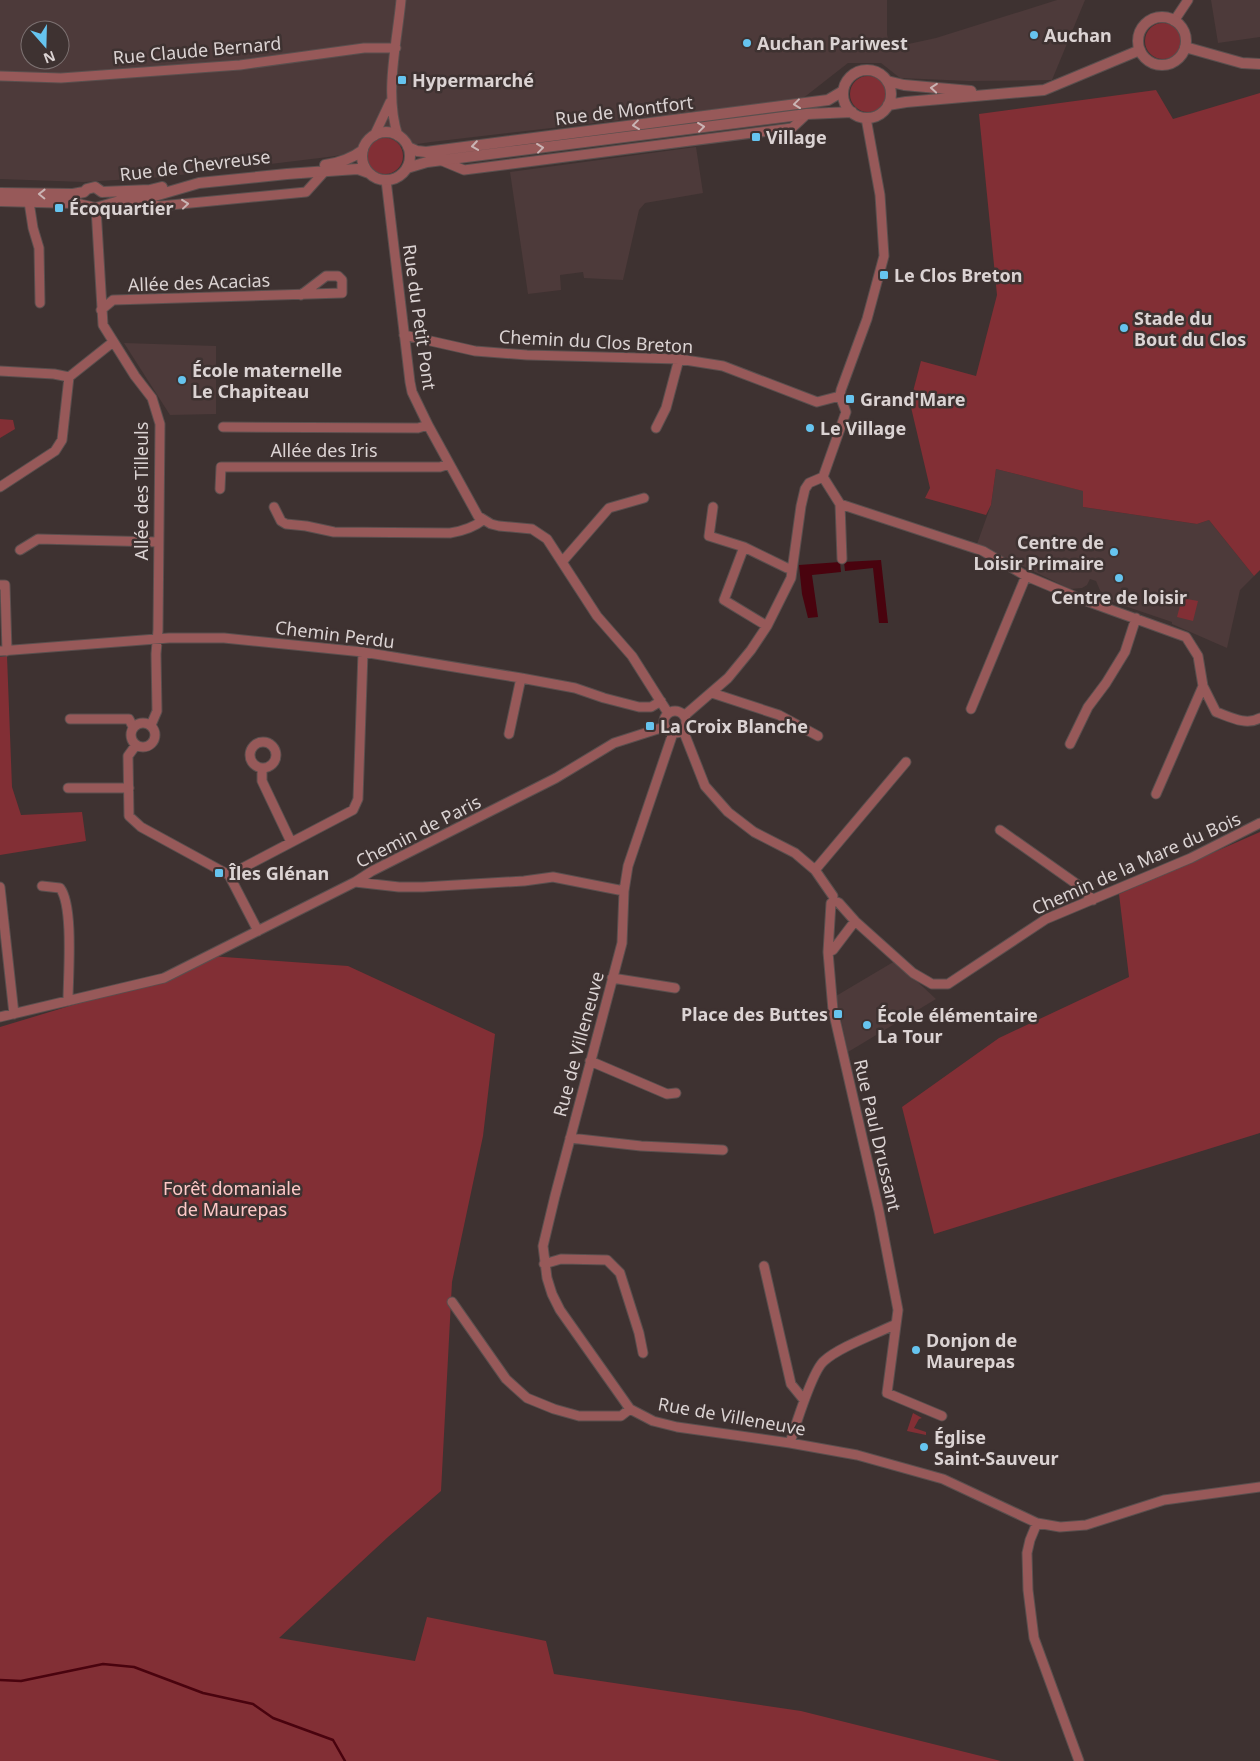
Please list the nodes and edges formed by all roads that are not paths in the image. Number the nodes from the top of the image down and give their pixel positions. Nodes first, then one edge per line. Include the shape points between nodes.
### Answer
1 (401, 0) edge
2 (1188, 0) edge
3 (1174, 21) junction
4 (1185, 47) junction
5 (396, 48) junction
6 (1140, 50) junction
7 (1260, 64) edge
8 (0, 76) edge
9 (887, 81) junction
10 (843, 91) junction
11 (1000, 94) junction
12 (391, 99) junction
13 (888, 105) junction
14 (852, 112) junction
15 (866, 118) junction
16 (374, 136) junction
17 (398, 136) junction
18 (408, 146) junction
19 (363, 150) junction
20 (406, 168) junction
21 (324, 172) junction
22 (368, 173) junction
23 (386, 180) junction
24 (84, 192) junction
25 (102, 192) junction
26 (0, 193) edge
27 (138, 198) junction
28 (0, 201) edge
29 (29, 202) junction
30 (94, 206) junction
31 (301, 295) dead end
32 (40, 303) dead end
33 (101, 310) junction
34 (404, 335) junction
35 (113, 342) junction
36 (679, 359) junction
37 (0, 371) edge
38 (69, 377) junction
39 (840, 396) junction
40 (428, 425) junction
41 (224, 427) dead end
42 (656, 428) dead end
43 (449, 464) junction
44 (823, 477) junction
45 (0, 487) edge
46 (220, 489) dead end
47 (644, 498) dead end
48 (840, 504) junction
49 (274, 507) dead end
50 (713, 507) dead end
51 (483, 520) junction
52 (158, 542) junction
53 (744, 547) junction
54 (20, 550) dead end
55 (842, 559) dead end
56 (562, 562) junction
57 (792, 568) junction
58 (1026, 576) junction
59 (0, 585) edge
60 (1136, 618) junction
61 (767, 626) junction
62 (157, 639) junction
63 (4, 651) edge
64 (363, 652) junction
65 (521, 678) junction
66 (1203, 686) junction
67 (712, 693) junction
68 (661, 701) junction
69 (971, 709) dead end
70 (668, 713) junction
71 (684, 716) junction
72 (70, 719) dead end
73 (1258, 719) edge
74 (151, 725) junction
75 (133, 727) junction
76 (664, 727) junction
77 (683, 730) junction
78 (673, 733) junction
79 (509, 734) dead end
80 (818, 736) dead end
81 (1070, 744) dead end
82 (136, 745) junction
83 (906, 762) dead end
84 (262, 769) dead end
85 (68, 788) dead end
86 (129, 788) junction
87 (1156, 794) dead end
88 (1260, 823) edge
89 (1000, 830) dead end
90 (291, 842) junction
91 (815, 870) junction
92 (229, 875) junction
93 (355, 882) junction
94 (42, 886) dead end
95 (0, 887) edge
96 (624, 891) junction
97 (834, 900) junction
98 (1093, 900) junction
99 (855, 920) junction
100 (258, 931) junction
101 (828, 952) junction
102 (612, 978) junction
103 (675, 988) dead end
104 (68, 1001) junction
105 (14, 1014) junction
106 (0, 1018) edge
107 (590, 1061) junction
108 (676, 1093) dead end
109 (570, 1138) junction
110 (723, 1150) dead end
111 (544, 1264) junction
112 (764, 1266) dead end
113 (452, 1302) dead end
114 (896, 1324) junction
115 (643, 1354) dead end
116 (804, 1400) junction
117 (630, 1409) junction
118 (942, 1416) dead end
119 (790, 1443) junction
120 (1260, 1488) edge
121 (1037, 1523) junction
122 (1079, 1761) edge

1 - 5 street
2 - 3 street
3 - 4 street via 1184,32
3 - 6 street via 1157,18 1146,23 1138,36
4 - 6 street via 1179,58 1162,65 1149,61
4 - 7 street
5 - 8 street, Rue Claude Bernard via 364,48 240,64 61,78
5 - 12 street
6 - 11 street via 1044,90
9 - 10 street via 876,72 861,71 849,78
11 -> 9 street
9 - 13 street via 891,96
10 - 14 street
10 -> 18 street, Rue de Montfort via 828,100 426,152
11 - 13 street
12 - 16 street
12 - 17 street
13 - 15 street via 879,114
14 - 15 street
20 -> 14 street, Rue de Montfort via 440,160 807,114
15 - 39 street via 880,195 884,256 867,319
16 - 17 street via 386,132
16 - 19 street
17 - 18 street
18 - 20 street
19 - 22 street via 362,158
19 - 25 street, Rue de Chevreuse via 341,163 184,181 150,190
20 - 23 street via 401,174
21 - 22 street, Rue de Chevreuse via 358,169
21 - 27 street, Rue de Chevreuse via 199,183
27 -> 21 street, Rue de Chevreuse via 160,206 306,192
22 - 23 street
23 - 34 street, Rue du Petit Pont
24 - 25 street, Rue de Chevreuse via 95,187
24 -> 26 street, Rue de Chevreuse
24 - 30 street via 84,200
25 - 30 street via 105,199
27 - 30 street, Rue de Chevreuse
28 - 29 street, Rue de Chevreuse
29 - 30 street, Rue de Chevreuse
29 - 32 street via 39,248
30 - 33 street, Allée des Tilleuls
31 - 33 street, Allée des Acacias via 113,300
33 - 35 street, Allée des Tilleuls via 103,325
34 - 36 street, Chemin du Clos Breton via 475,351
34 - 40 street, Rue du Petit Pont via 412,392
35 - 38 street
35 - 52 street, Allée des Tilleuls via 152,398 160,424
36 - 39 street, Chemin du Clos Breton via 723,366 817,402
36 - 42 street via 666,408
37 - 38 street
38 - 45 street via 62,440 55,451
39 - 44 street via 846,412
40 - 41 street via 418,428
40 - 43 street, Rue du Petit Pont
43 - 46 street, Allée des Iris via 440,467 220,467
43 - 51 street, Rue du Petit Pont
44 - 48 street
44 - 57 street via 809,483 805,489
47 - 56 street via 609,508
48 - 55 street
48 - 58 street via 982,551
49 - 51 street via 286,524 334,532 450,533 462,532
50 - 53 street via 709,536
51 - 56 street via 499,526 532,529 547,539
52 - 54 street via 38,539
52 - 62 street, Allée des Tilleuls
53 - 57 street
53 - 61 street via 724,600
56 - 68 street via 597,616 632,656
57 - 61 street
58 - 60 street
58 - 69 street
59 - 63 street via 5,585
60 - 66 street via 1186,637 1198,656
60 - 81 street via 1125,652 1088,708
61 - 67 street via 746,657
62 - 63 street, Chemin Perdu
62 - 64 street, Chemin Perdu via 224,638
62 - 74 street, Allée des Tilleuls via 157,711
64 - 65 street, Chemin Perdu
64 - 90 street via 358,799 353,810
65 - 68 street, Chemin Perdu via 575,688 639,707
65 - 79 street
66 - 73 street via 1216,712 1245,721
66 - 87 street
67 - 71 street
67 - 80 street via 779,715
68 - 70 street
70 - 71 street via 674,710
70 - 76 street
71 - 77 street
72 - 75 street via 129,718
74 - 75 street via 140,723
74 - 82 street via 156,735 153,742 147,747
75 - 82 street via 131,735
76 - 78 street
76 - 93 street, Chemin de Paris via 614,743 556,778
77 - 78 street
77 - 91 street via 705,786 728,812 754,832 795,853
78 - 96 street, Rue de Villeneuve via 628,866
82 - 86 street via 128,756
83 - 91 street
84 - 90 street via 262,781
85 - 86 street
86 - 92 street via 129,816 134,822
88 - 98 street, Chemin de la Mare du Bois via 1191,858
89 - 98 street via 1078,885
90 - 92 street
91 - 97 street
92 - 100 street
93 - 96 street via 423,888 524,882 553,877
93 - 100 street, Chemin de Paris
94 - 104 street via 60,888 66,898 70,957
95 - 105 street
96 - 102 street, Rue de Villeneuve via 622,943
97 - 99 street
97 - 101 street
98 - 99 street, Chemin de la Mare du Bois via 1046,919 948,984 932,984 913,973
99 - 101 street via 833,950
100 - 104 street, Chemin de Paris via 164,978
101 - 114 street, Rue Paul Drussant via 833,1010 879,1211 898,1310
102 - 103 street
102 - 107 street, Rue de Villeneuve
104 - 105 street, Chemin de Paris
105 - 106 street, Chemin de Paris
107 - 108 street via 667,1094
107 - 109 street, Rue de Villeneuve
109 - 110 street
109 - 111 street, Rue de Villeneuve via 544,1246
111 - 115 street via 561,1259 607,1260 620,1273
111 - 117 street, Rue de Villeneuve via 560,1310
112 - 116 street via 790,1384
113 - 117 street via 506,1379 527,1398 579,1416 621,1416
114 - 116 street via 822,1362
114 - 118 street, Rue Paul Drussant via 887,1392
116 - 119 street
117 - 119 street, Rue de Villeneuve via 653,1421 677,1427
119 - 121 street, Rue de Villeneuve via 857,1455 935,1477
120 - 121 street, Rue de Villeneuve via 1164,1500 1086,1525 1060,1527
121 - 122 street via 1027,1553 1034,1638

